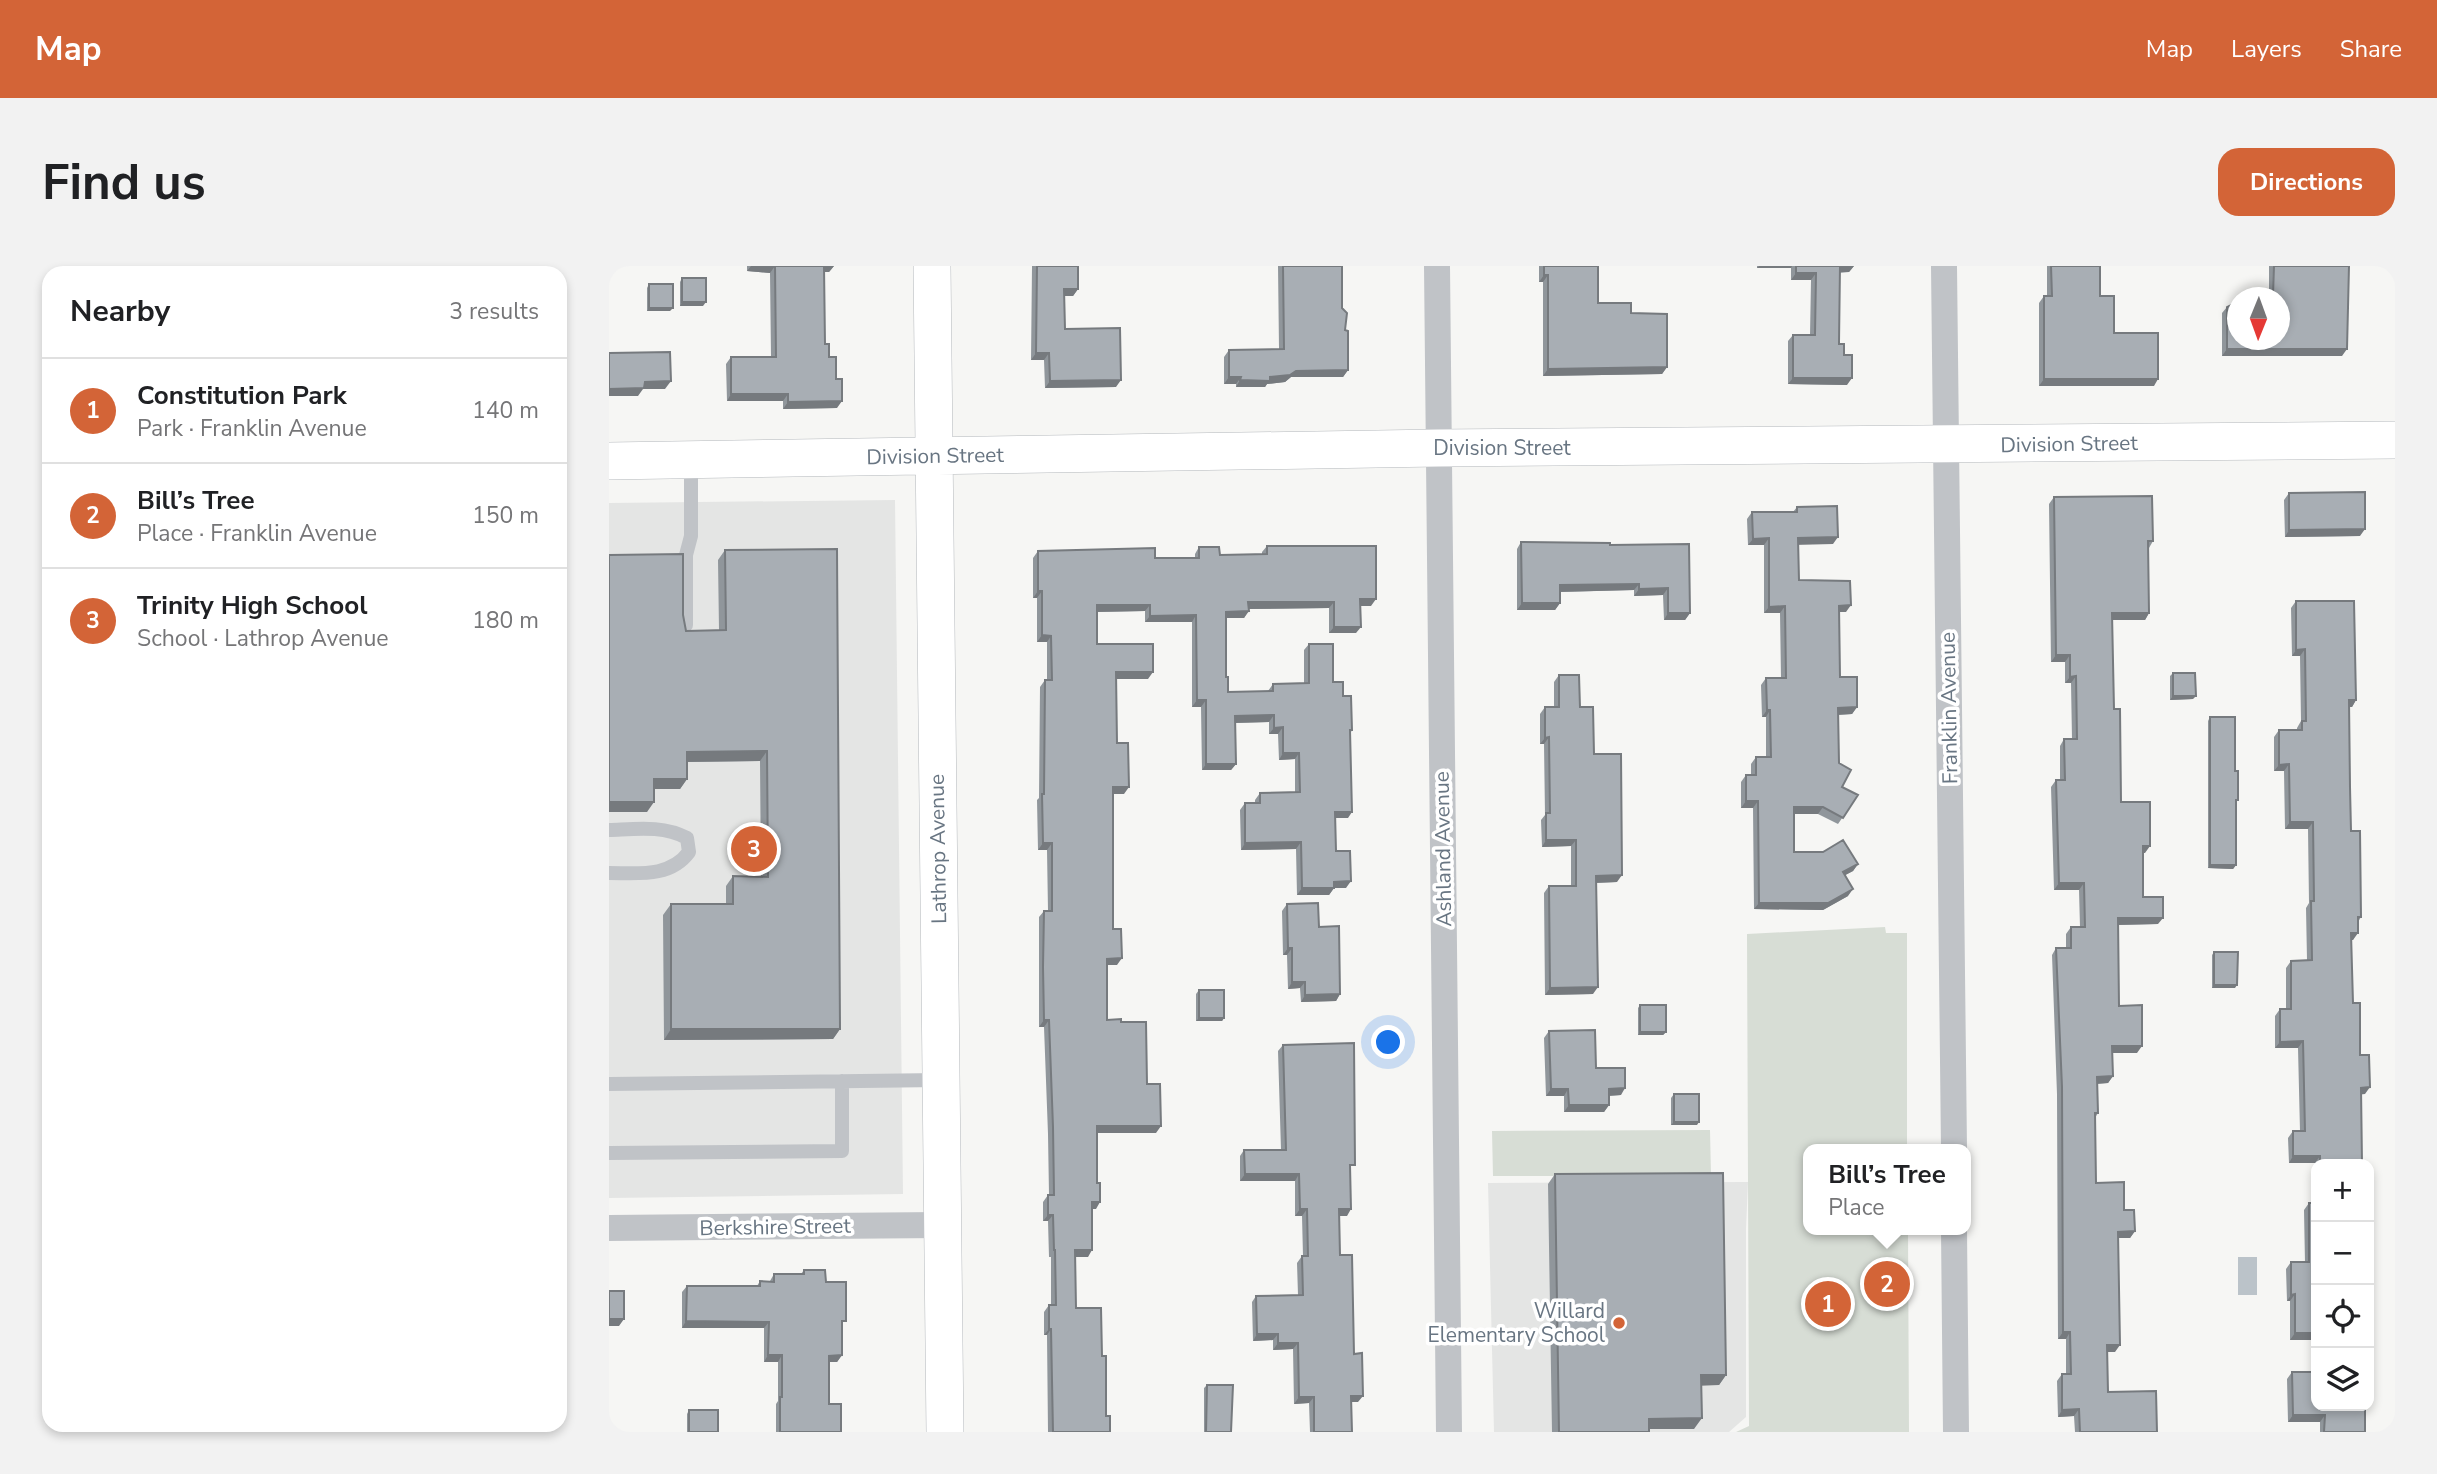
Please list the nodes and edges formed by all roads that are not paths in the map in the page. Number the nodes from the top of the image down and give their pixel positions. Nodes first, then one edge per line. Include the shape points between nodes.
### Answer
1 (932, 266) edge
2 (1437, 266) edge
3 (1944, 266) edge
4 (2395, 440) edge
5 (1946, 445) junction
6 (1439, 448) junction
7 (934, 456) junction
8 (691, 460) junction
9 (609, 461) edge
10 (686, 625) edge
11 (609, 830) edge
12 (609, 873) edge
13 (940, 1080) junction
14 (842, 1081) junction
15 (609, 1084) edge
16 (1954, 1144) edge
17 (609, 1153) edge
18 (942, 1225) junction
19 (609, 1228) edge
20 (1954, 1235) edge
21 (945, 1432) edge
22 (1449, 1432) edge
23 (1956, 1432) edge

1 - 7 street, Lathrop Avenue
2 - 6 street, Ashland Avenue
3 - 5 street, Franklin Avenue
4 - 5 street, Division Street
5 - 6 street, Division Street
5 - 16 street, Franklin Avenue
6 - 7 street, Division Street
6 - 22 street, Ashland Avenue
7 - 8 street, Division Street
7 - 13 street, Lathrop Avenue
8 - 9 street, Division Street
8 - 10 lane
11 - 12 lane via 675,832 687,838 688,852 664,871
13 - 14 lane
13 - 18 street, Lathrop Avenue
14 - 15 lane
14 - 17 lane via 842,1151
18 - 19 street, Berkshire Street
18 - 21 street, Lathrop Avenue
20 - 23 street

